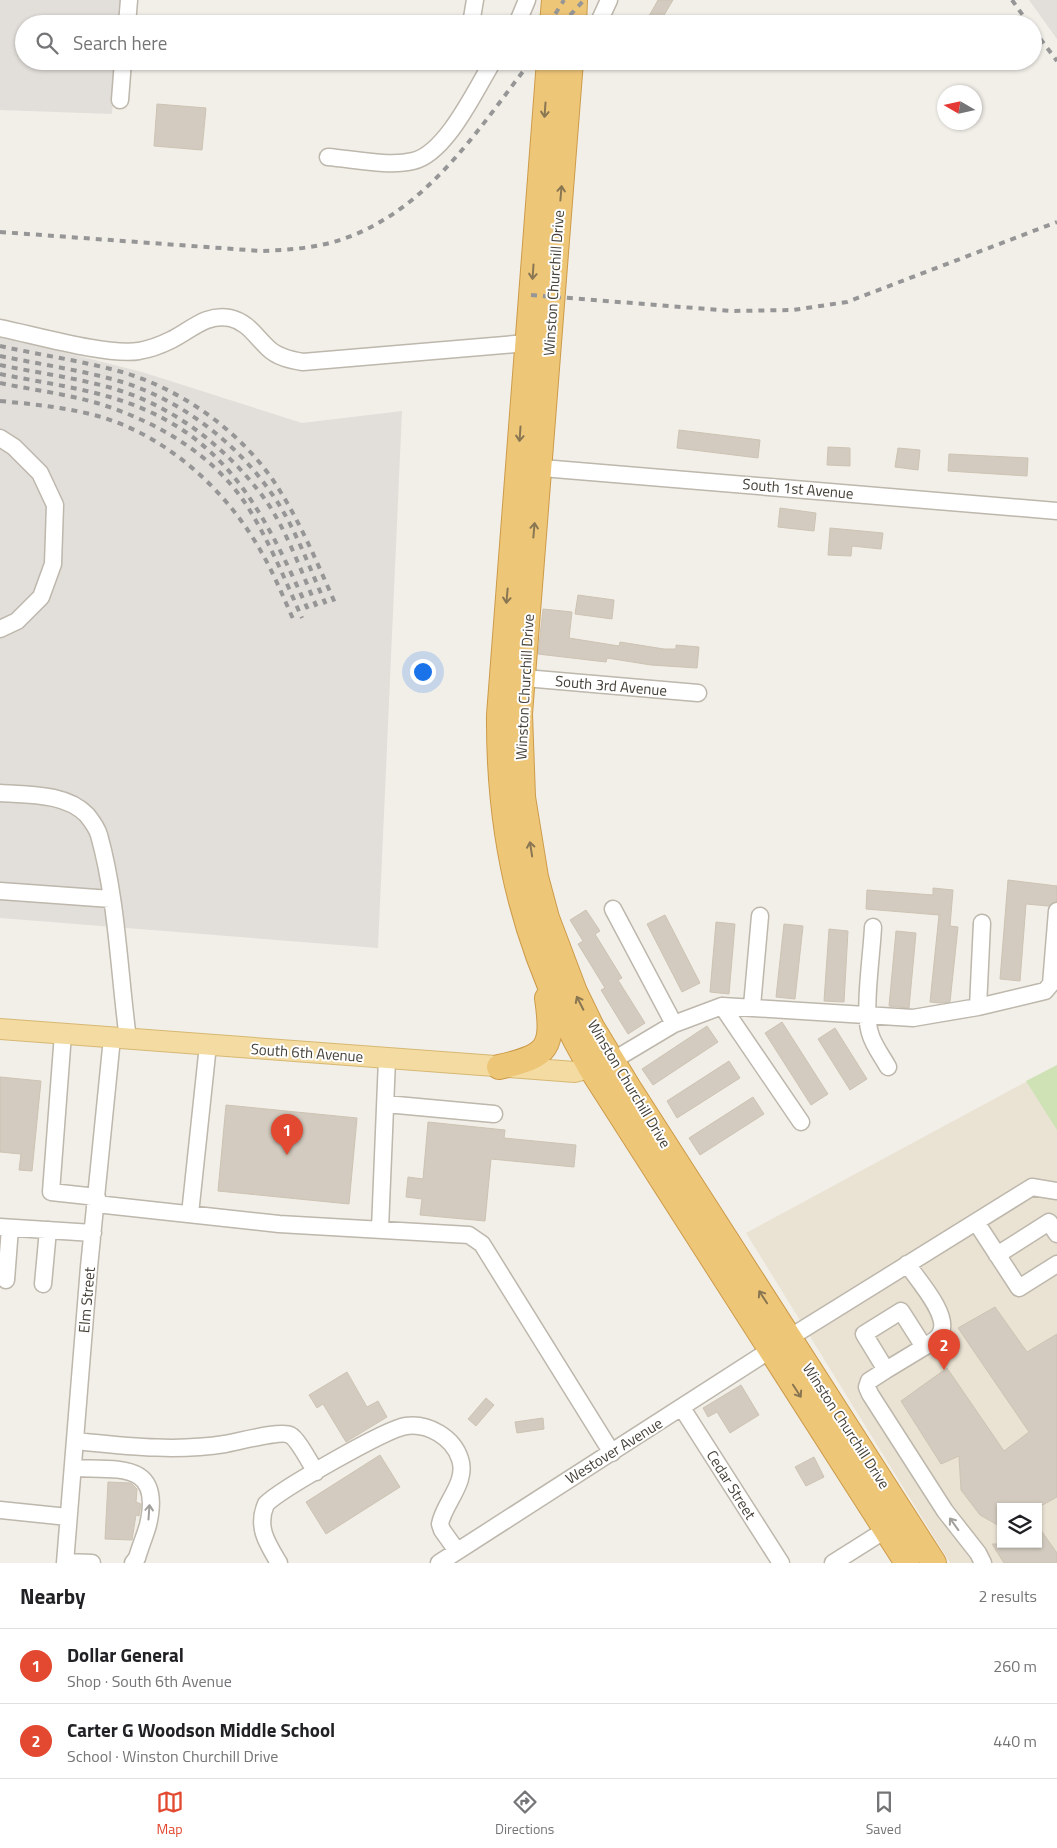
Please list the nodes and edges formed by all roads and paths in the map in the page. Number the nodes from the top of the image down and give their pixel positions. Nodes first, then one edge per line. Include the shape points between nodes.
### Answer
1 (129, 0) edge
2 (475, 0) edge
3 (526, 0) edge
4 (554, 0) edge
5 (576, 0) edge
6 (610, 0) edge
7 (128, 15) edge
8 (473, 15) edge
9 (520, 15) edge
10 (553, 15) edge
11 (575, 15) edge
12 (602, 15) edge
13 (122, 70) edge
14 (487, 70) edge
15 (548, 70) edge
16 (570, 70) edge
17 (120, 100) dead end
18 (328, 158) dead end
19 (0, 328) edge
20 (527, 343) junction
21 (0, 438) edge
22 (529, 466) junction
23 (1057, 511) edge
24 (0, 629) edge
25 (512, 677) junction
26 (698, 693) dead end
27 (0, 793) edge
28 (0, 890) edge
29 (111, 899) junction
30 (613, 909) dead end
31 (1057, 911) edge
32 (760, 916) dead end
33 (982, 923) dead end
34 (873, 927) dead end
35 (544, 976) junction
36 (722, 1006) junction
37 (752, 1006) junction
38 (978, 1007) junction
39 (868, 1016) junction
40 (674, 1024) junction
41 (0, 1028) edge
42 (63, 1034) junction
43 (120, 1038) junction
44 (208, 1045) junction
45 (387, 1059) junction
46 (612, 1061) junction
47 (499, 1067) junction
48 (888, 1067) dead end
49 (590, 1069) junction
50 (386, 1104) junction
51 (494, 1114) dead end
52 (801, 1122) dead end
53 (1057, 1191) edge
54 (96, 1200) junction
55 (190, 1214) junction
56 (976, 1222) junction
57 (5, 1228) edge
58 (380, 1229) junction
59 (48, 1230) junction
60 (93, 1233) junction
61 (1057, 1234) edge
62 (997, 1255) junction
63 (907, 1264) junction
64 (1057, 1264) edge
65 (6, 1280) dead end
66 (44, 1284) dead end
67 (780, 1344) junction
68 (924, 1347) junction
69 (886, 1370) junction
70 (682, 1408) junction
71 (75, 1441) junction
72 (612, 1453) junction
73 (73, 1468) junction
74 (316, 1472) junction
75 (0, 1510) edge
76 (68, 1517) junction
77 (895, 1524) junction
78 (457, 1551) junction
79 (135, 1561) edge
80 (66, 1562) edge
81 (92, 1563) edge
82 (279, 1563) edge
83 (439, 1563) edge
84 (780, 1563) edge
85 (833, 1563) edge
86 (907, 1563) edge
87 (934, 1563) edge
88 (983, 1563) edge

1 - 7 street
2 - 8 street
3 - 9 street
4 - 10 highway
5 - 11 highway
6 - 12 street
13 - 17 street
14 - 18 street via 437,148 427,156 402,163
15 -> 20 highway, Winston Churchill Drive
22 -> 16 highway, Winston Churchill Drive
19 - 20 street via 112,351 138,351 172,340 207,320 230,318 243,323 268,349 302,362
20 -> 22 highway, Winston Churchill Drive
21 - 24 street via 40,473 55,505 53,564 41,597 17,621
22 - 23 street, South 1st Avenue
22 - 25 highway, Winston Churchill Drive
25 - 26 street, South 3rd Avenue
25 - 35 highway, Winston Churchill Drive via 498,759 508,848 519,900
46 -> 25 highway, Winston Churchill Drive via 555,944 536,877 523,797
27 - 29 street, Elm Street via 44,796 62,801 87,815 99,832
28 - 29 street
29 - 43 street, Elm Street
30 - 40 street
31 - 38 street via 1051,984 1048,988
32 - 37 street
33 - 38 street
34 - 39 street
35 - 47 highway via 551,1023 549,1040 537,1055 527,1061
35 - 49 highway, Winston Churchill Drive
36 - 37 street
36 - 40 street
36 - 52 street
37 - 39 street
38 - 39 street via 913,1018
39 - 48 street via 873,1042
40 - 46 street
41 - 42 main road, South 6th Avenue
42 - 43 main road, South 6th Avenue
42 - 54 street via 52,1192
43 - 44 main road, South 6th Avenue
43 - 54 street, Elm Street
44 - 45 main road, South 6th Avenue
44 - 55 street
45 - 47 main road, South 6th Avenue
45 - 50 street
46 - 49 main road, South 6th Avenue
67 -> 46 highway, Winston Churchill Drive
47 - 49 main road, South 6th Avenue via 575,1072
49 - 67 highway, Winston Churchill Drive
50 - 51 street
50 - 58 street
53 - 56 street, Westover Avenue via 1032,1187
54 - 55 street
54 - 60 street, Elm Street
55 - 58 street via 279,1224
56 - 62 street
56 - 63 street, Westover Avenue
57 - 59 street
57 - 65 street
58 - 72 street via 469,1236 482,1244
59 - 60 street
59 - 66 street
60 - 71 street, Elm Street
61 - 62 street via 1049,1222
62 - 64 street via 1019,1288
63 - 67 street, Westover Avenue
63 - 68 street via 943,1320 939,1337
67 - 70 street, Westover Avenue
67 - 77 highway, Winston Churchill Drive
68 - 69 street
68 - 69 street via 901,1311 864,1334
88 -> 69 street via 944,1510 870,1394 869,1381
70 - 72 street, Westover Avenue
70 - 84 street, Cedar Street
71 - 73 street, Elm Street
71 - 74 street via 142,1448 184,1448 283,1433 294,1439
72 - 78 street, Westover Avenue
73 - 76 street, Elm Street
79 -> 73 street via 148,1523 150,1489 142,1476 127,1471
74 - 78 street via 393,1429 418,1426 433,1429 454,1447 460,1460 459,1481 440,1524
74 - 82 street via 270,1501 262,1514 262,1532
75 - 76 street
76 - 80 street, Elm Street
77 - 85 street
77 - 86 highway, Winston Churchill Drive
77 - 87 highway, Winston Churchill Drive
78 - 83 street, Westover Avenue
80 - 81 street

